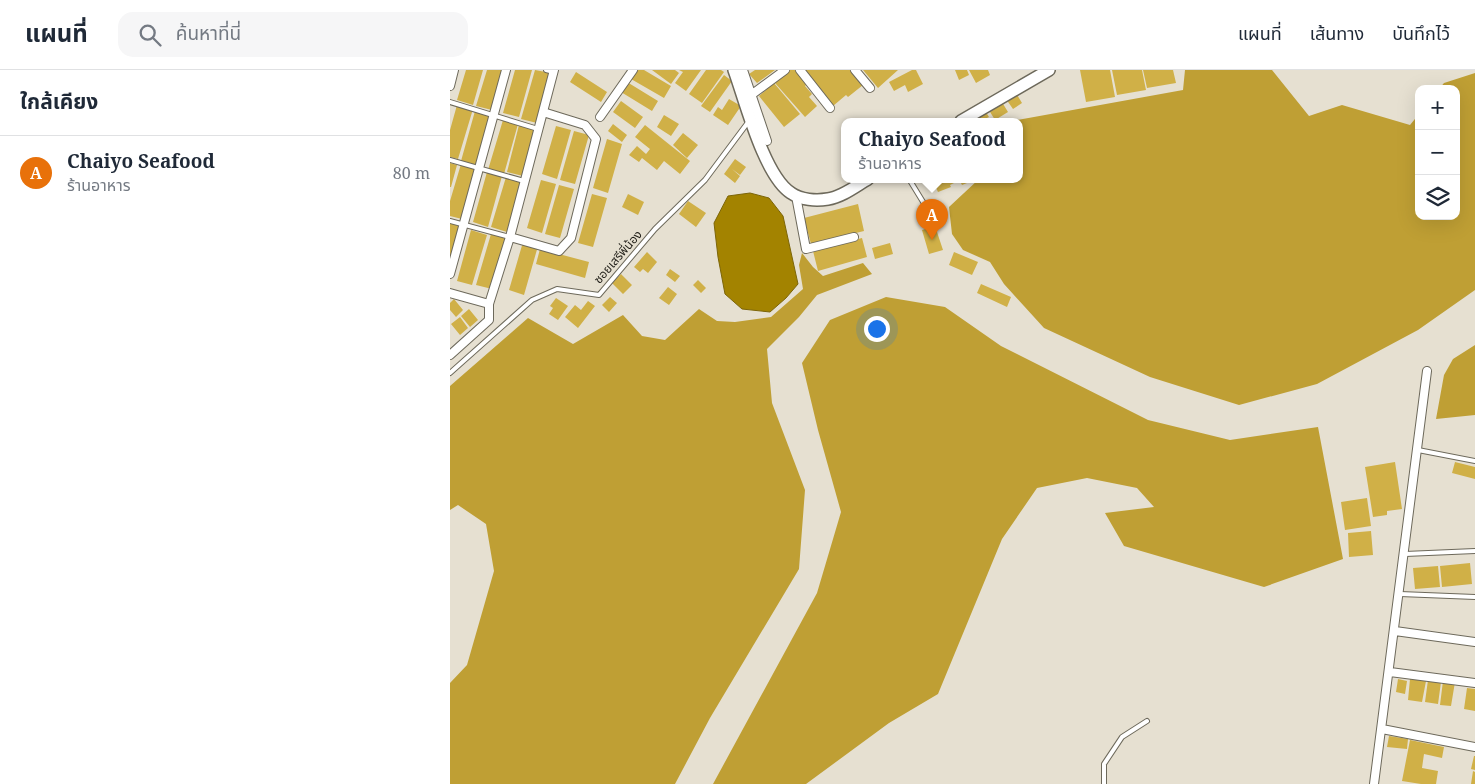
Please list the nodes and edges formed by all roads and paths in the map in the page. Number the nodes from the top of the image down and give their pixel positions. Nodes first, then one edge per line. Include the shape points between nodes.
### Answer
1 (454, 70) edge
2 (506, 70) edge
3 (633, 70) edge
4 (734, 70) edge
5 (743, 70) edge
6 (785, 70) edge
7 (800, 70) edge
8 (856, 70) edge
9 (1048, 70) edge
10 (551, 71) edge
11 (450, 86) edge
12 (870, 88) dead end
13 (747, 98) junction
14 (450, 102) edge
15 (830, 108) dead end
16 (543, 112) junction
17 (493, 115) junction
18 (600, 117) dead end
19 (966, 118) edge
20 (751, 119) junction
21 (538, 129) junction
22 (767, 141) dead end
23 (450, 160) edge
24 (479, 168) junction
25 (524, 181) junction
26 (861, 183) edge
27 (911, 183) edge
28 (796, 196) junction
29 (928, 210) dead end
30 (450, 221) edge
31 (464, 224) junction
32 (510, 237) junction
33 (854, 237) dead end
34 (450, 274) edge
35 (450, 293) edge
36 (489, 304) junction
37 (450, 355) edge
38 (1427, 371) dead end
39 (450, 373) edge
40 (1418, 450) junction
41 (1475, 462) edge
42 (1475, 551) edge
43 (1405, 554) junction
44 (1400, 594) junction
45 (1475, 597) edge
46 (1395, 631) junction
47 (1475, 642) edge
48 (1390, 672) junction
49 (1475, 684) edge
50 (1147, 721) dead end
51 (1382, 729) junction
52 (1475, 747) edge
53 (1104, 784) edge
54 (1374, 784) edge

1 - 11 street
2 - 17 street
3 - 18 street
4 - 13 street
5 - 13 street
6 - 13 street
7 - 15 street
8 - 12 street
9 - 19 street
10 - 16 street
13 - 20 street
13 - 22 street
14 - 17 lane
16 - 21 street
16 - 32 street via 585,125 596,139 571,238 559,251
17 - 21 lane
17 - 24 street
20 - 28 street via 761,150 776,177
20 - 39 lane, ซอยเสรีพี่น้อง via 704,180 655,229 598,295 557,289 532,300
21 - 25 street
23 - 24 lane
24 - 25 lane
24 - 31 street
25 - 32 street
26 - 28 street via 830,199
27 - 29 lane
28 - 33 street via 806,249
30 - 31 lane
31 - 32 lane
31 - 34 street
32 - 36 street
35 - 36 street
36 - 37 street via 489,320
38 - 40 street
40 - 41 lane
40 - 43 street
42 - 43 lane
43 - 44 street
44 - 45 lane
44 - 46 street
46 - 47 street
46 - 48 street
48 - 49 street
48 - 51 street
50 - 53 lane via 1122,737 1104,764
51 - 52 street
51 - 54 street

